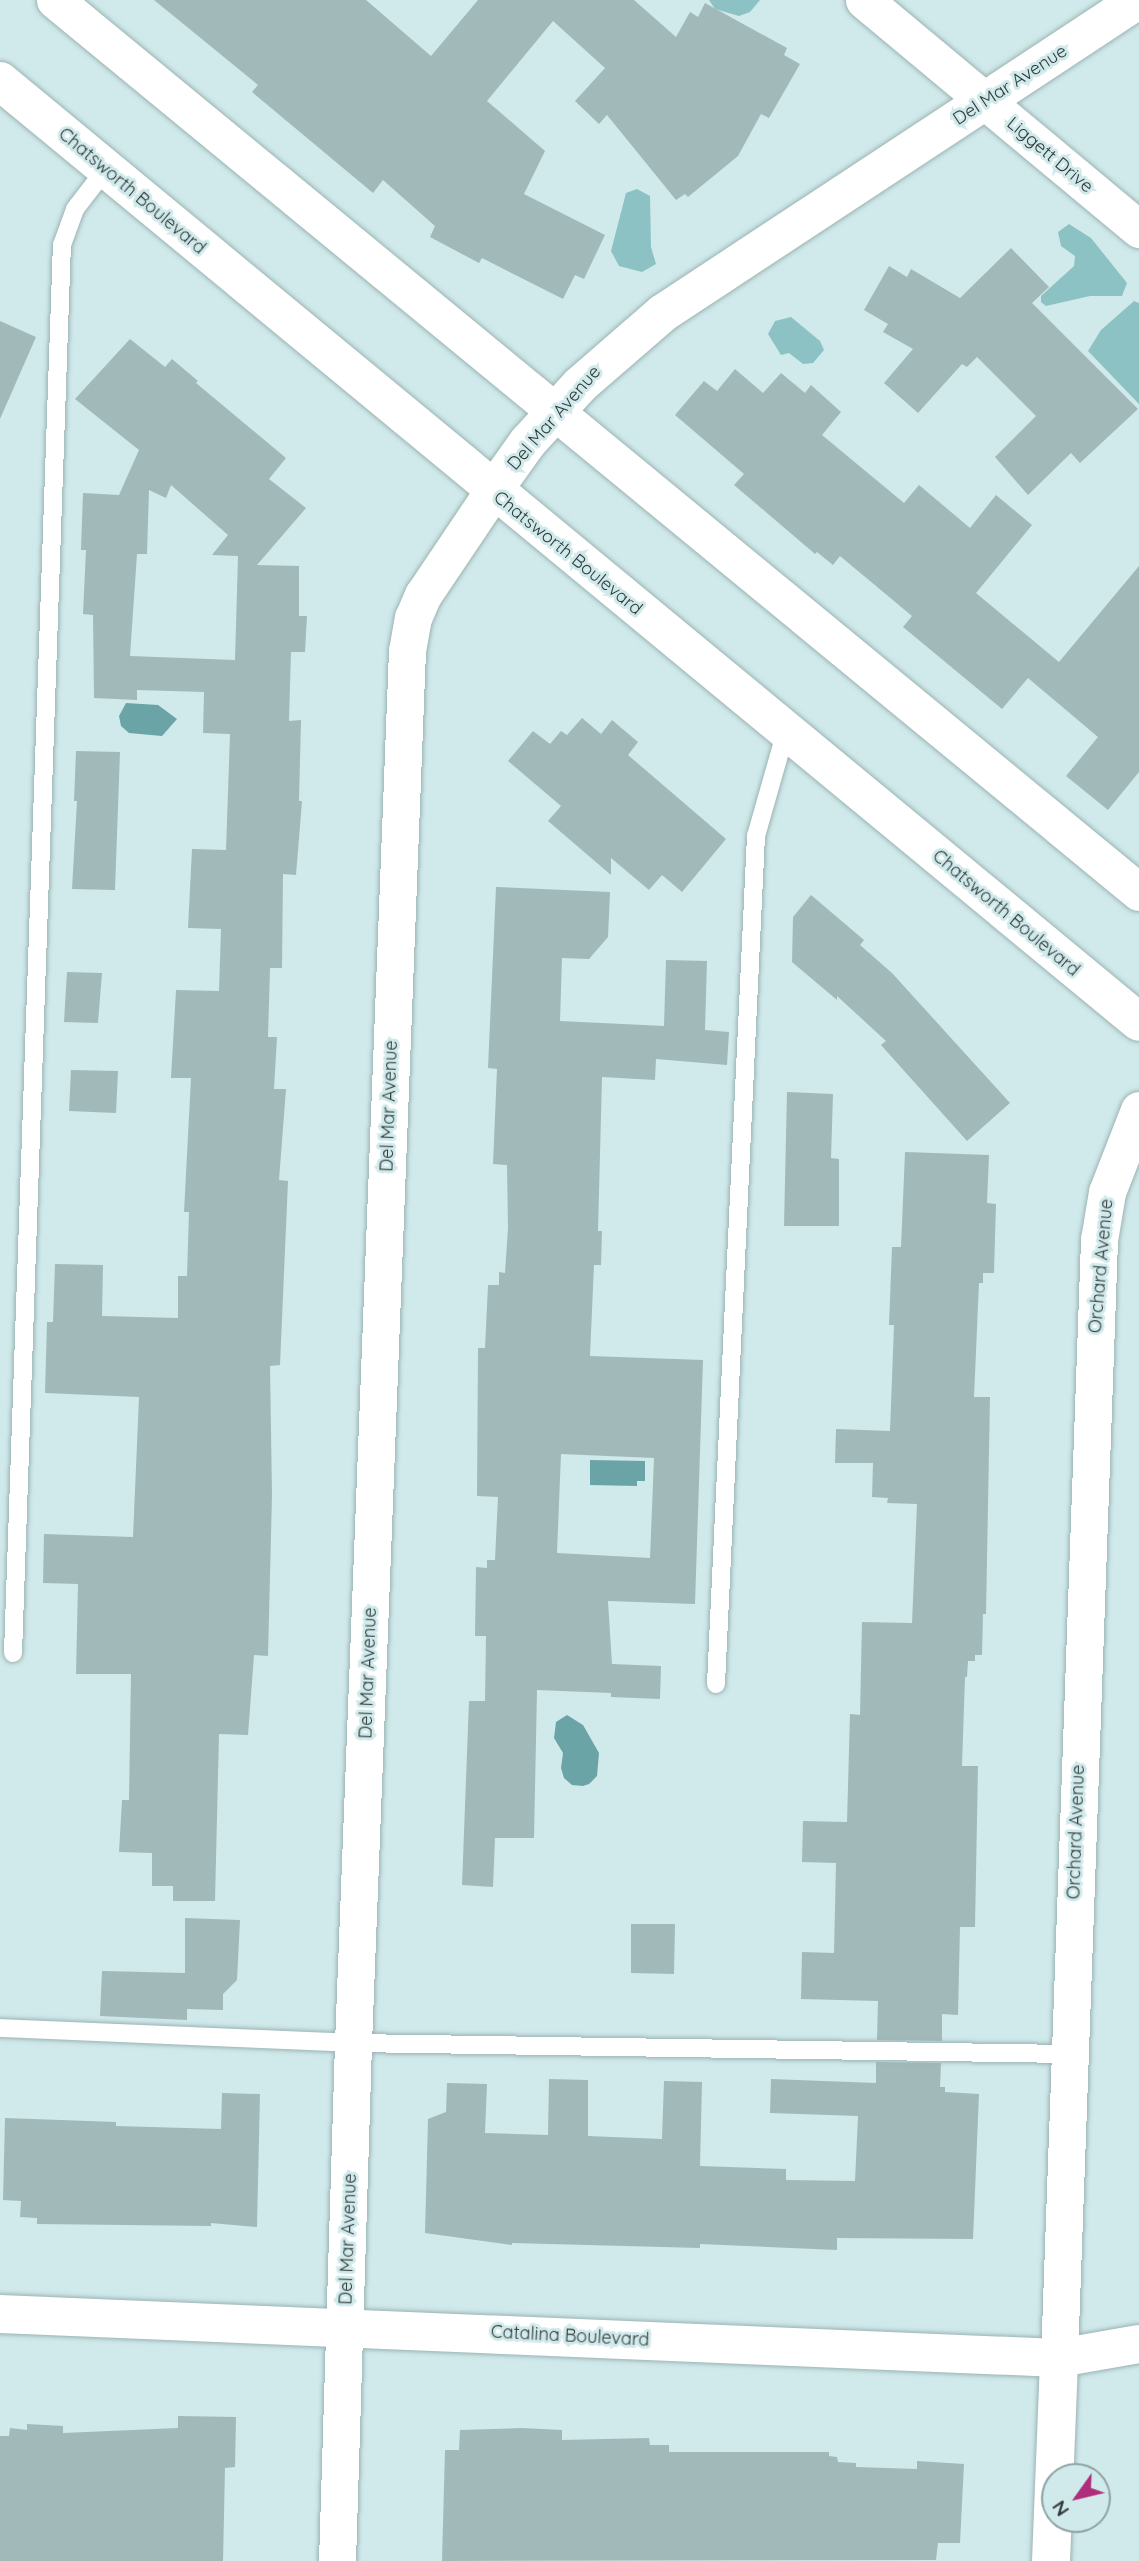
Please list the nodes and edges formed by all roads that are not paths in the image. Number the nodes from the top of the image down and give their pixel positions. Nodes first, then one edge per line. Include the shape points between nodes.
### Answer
1 (55, 0) edge
2 (864, 0) edge
3 (1138, 0) edge
4 (0, 80) edge
5 (987, 102) junction
6 (105, 170) junction
7 (1139, 229) edge
8 (556, 411) junction
9 (493, 491) junction
10 (786, 731) junction
11 (1139, 892) edge
12 (1139, 1022) edge
13 (1139, 1110) edge
14 (13, 1653) dead end
15 (716, 1685) dead end
16 (0, 2028) edge
17 (353, 2043) junction
18 (1069, 2054) junction
19 (0, 2314) edge
20 (346, 2326) junction
21 (1139, 2344) edge
22 (1059, 2358) junction
23 (337, 2561) edge
24 (1051, 2561) edge

1 - 8 street
2 - 5 street, Liggett Drive
3 - 5 main road, Del Mar Avenue
4 - 6 main road, Chatsworth Boulevard
5 - 7 street, Liggett Drive
5 - 8 main road, Del Mar Avenue via 663,313
6 - 9 main road, Chatsworth Boulevard
6 - 14 lane via 75,209 62,245
8 - 9 main road, Del Mar Avenue
8 - 11 street
9 - 10 main road, Chatsworth Boulevard
9 - 17 street, Del Mar Avenue via 423,595 407,651
10 - 12 main road, Chatsworth Boulevard
10 - 15 lane via 756,836
13 - 18 street, Orchard Avenue via 1114,1169 1100,1226
16 - 17 lane
17 - 18 lane
17 - 20 street, Del Mar Avenue
18 - 22 street, Orchard Avenue
19 - 20 main road, Catalina Boulevard
20 - 22 main road, Catalina Boulevard
20 - 23 street, Del Mar Avenue
21 - 22 main road, Catalina Boulevard
22 - 24 main road, Orchard Avenue

